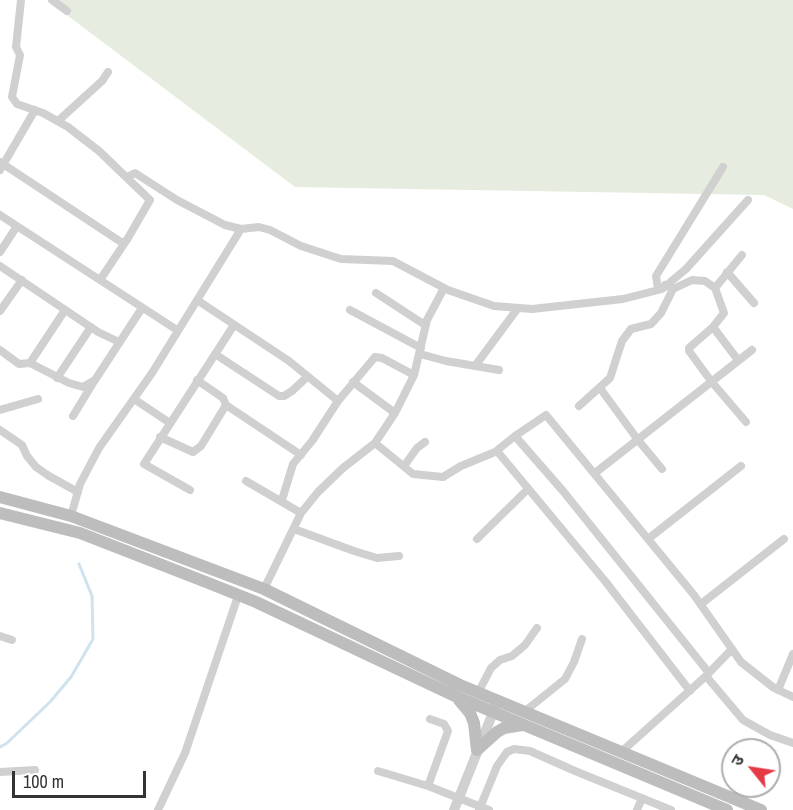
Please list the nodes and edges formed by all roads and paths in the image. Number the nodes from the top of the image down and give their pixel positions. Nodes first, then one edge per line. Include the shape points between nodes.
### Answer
1 (21, 0) edge
2 (52, 0) edge
3 (67, 11) dead end
4 (108, 72) dead end
5 (35, 110) junction
6 (58, 121) junction
7 (1, 166) edge
8 (723, 167) dead end
9 (127, 177) junction
10 (748, 200) dead end
11 (0, 215) edge
12 (17, 226) junction
13 (241, 229) junction
14 (124, 244) junction
15 (0, 252) edge
16 (742, 255) dead end
17 (0, 266) edge
18 (727, 272) junction
19 (22, 280) junction
20 (100, 280) junction
21 (444, 288) junction
22 (666, 288) junction
23 (715, 288) junction
24 (376, 293) dead end
25 (197, 300) junction
26 (754, 303) dead end
27 (142, 308) junction
28 (518, 308) junction
29 (65, 310) junction
30 (350, 310) dead end
31 (0, 311) edge
32 (234, 325) junction
33 (425, 325) junction
34 (91, 327) junction
35 (712, 327) junction
36 (177, 330) junction
37 (119, 342) junction
38 (0, 350) edge
39 (752, 350) dead end
40 (420, 351) junction
41 (215, 354) junction
42 (738, 360) junction
43 (30, 363) junction
44 (475, 366) junction
45 (499, 369) dead end
46 (414, 375) junction
47 (306, 377) junction
48 (57, 378) junction
49 (95, 380) junction
50 (197, 380) junction
51 (711, 381) junction
52 (352, 382) junction
53 (600, 388) junction
54 (38, 399) dead end
55 (134, 399) junction
56 (338, 400) junction
57 (226, 405) junction
58 (579, 406) dead end
59 (0, 410) edge
60 (395, 413) junction
61 (73, 416) dead end
62 (746, 422) dead end
63 (170, 423) junction
64 (0, 430) edge
65 (514, 436) junction
66 (160, 437) junction
67 (638, 440) junction
68 (425, 442) dead end
69 (375, 444) junction
70 (497, 451) junction
71 (301, 454) junction
72 (404, 466) junction
73 (741, 466) dead end
74 (662, 469) dead end
75 (595, 473) junction
76 (246, 480) dead end
77 (528, 489) junction
78 (190, 490) dead end
79 (78, 492) junction
80 (0, 497) edge
81 (282, 500) junction
82 (0, 513) edge
83 (301, 513) junction
84 (71, 516) junction
85 (294, 529) junction
86 (477, 538) dead end
87 (648, 538) junction
88 (784, 538) dead end
89 (399, 556) dead end
90 (264, 589) junction
91 (238, 596) junction
92 (701, 604) junction
93 (537, 628) dead end
94 (0, 636) edge
95 (582, 639) dead end
96 (12, 640) dead end
97 (732, 649) junction
98 (793, 654) edge
99 (708, 675) junction
100 (778, 690) junction
101 (690, 691) junction
102 (478, 693) junction
103 (455, 696) junction
104 (793, 697) edge
105 (495, 707) junction
106 (524, 712) junction
107 (430, 719) dead end
108 (523, 725) junction
109 (793, 743) edge
110 (477, 750) junction
111 (620, 753) junction
112 (35, 770) dead end
113 (378, 771) dead end
114 (0, 772) edge
115 (428, 786) junction
116 (459, 797) junction
117 (642, 798) junction
118 (483, 809) edge
119 (158, 810) edge
120 (454, 810) edge
121 (637, 810) edge
122 (671, 810) edge
123 (727, 810) edge
124 (761, 810) edge

1 - 5 street via 16,47 20,55 12,97 17,104
2 - 3 street
4 - 6 street
5 - 6 street
5 - 7 street
6 - 9 street
7 - 14 street
8 - 22 street via 656,276
9 - 13 street via 135,173 198,212
9 - 14 street via 150,200
10 - 22 street
11 - 12 street
12 - 15 street
12 - 20 street
13 - 21 street via 270,230 301,246 341,259 393,261
13 - 25 street
14 - 20 street
16 - 18 street
17 - 19 street
18 - 23 street
18 - 26 street
19 - 29 street
19 - 31 street
20 - 27 street
21 - 28 street via 494,306
21 - 33 street
22 - 23 street via 692,280 705,281
22 - 28 street via 623,299
22 - 53 street via 661,313 651,324 632,329 622,341 610,378
23 - 35 street via 724,313
24 - 33 street
25 - 32 street
25 - 36 street
27 - 36 street
27 - 37 street
28 - 44 street
29 - 34 street
29 - 43 street
30 - 40 street
32 - 41 street
32 - 47 street via 289,361
33 - 40 street
34 - 37 street
34 - 48 street
35 - 42 street
35 - 51 street via 689,348
36 - 55 street
37 - 49 street
38 - 43 street via 19,364
39 - 42 street
40 - 44 street
40 - 46 street
41 - 47 street via 279,396 292,391
41 - 50 street
42 - 51 street
43 - 48 street
44 - 45 street
46 - 52 street via 375,357
46 - 60 street
47 - 56 street
48 - 49 street via 83,387
49 - 61 street
50 - 57 street via 223,398
50 - 63 street
51 - 62 street
51 - 67 street
52 - 56 street
52 - 60 street
53 - 58 street
53 - 67 street
54 - 59 street
55 - 63 street
55 - 79 street via 99,448
56 - 71 street
57 - 66 street via 201,446 193,452
57 - 71 street
60 - 69 street
63 - 66 street
64 - 79 street via 22,445 36,467
65 - 70 street
65 - 75 street via 546,415
65 - 99 street via 564,491
66 - 78 street via 144,464
67 - 74 street
67 - 75 street
68 - 72 street
69 - 72 street
69 - 83 street via 318,492
70 - 72 street via 443,477 413,474
70 - 77 street
71 - 81 street via 293,464
73 - 87 street
75 - 87 street
76 - 81 street
77 - 86 street
77 - 101 street
79 - 84 street
80 - 84 main road
81 - 83 street
82 - 91 main road via 80,533
83 - 85 street
84 - 90 main road
85 - 89 street via 369,556
85 - 90 street
87 - 92 street
88 - 92 street
90 - 102 main road
91 - 103 main road
91 - 119 street via 185,753
92 - 97 street
93 - 102 street via 525,645 491,668
94 - 96 street
95 - 106 street via 565,679
97 - 99 street
97 - 100 street via 741,662
98 - 100 street
99 - 101 street
99 - 109 street via 743,720
100 - 104 street
101 - 111 street
102 - 105 main road
103 - 105 main road
103 - 110 main road via 470,712
105 - 106 main road
105 - 108 main road
105 - 110 street
106 - 111 main road
107 - 115 street via 444,724 448,732
108 - 110 main road via 504,728
108 - 123 main road
110 - 116 street
111 - 124 main road
112 - 114 street
113 - 115 street
115 - 116 street
116 - 118 street
116 - 120 street
117 - 118 street via 530,751 514,749 497,766
117 - 121 street
117 - 122 street

